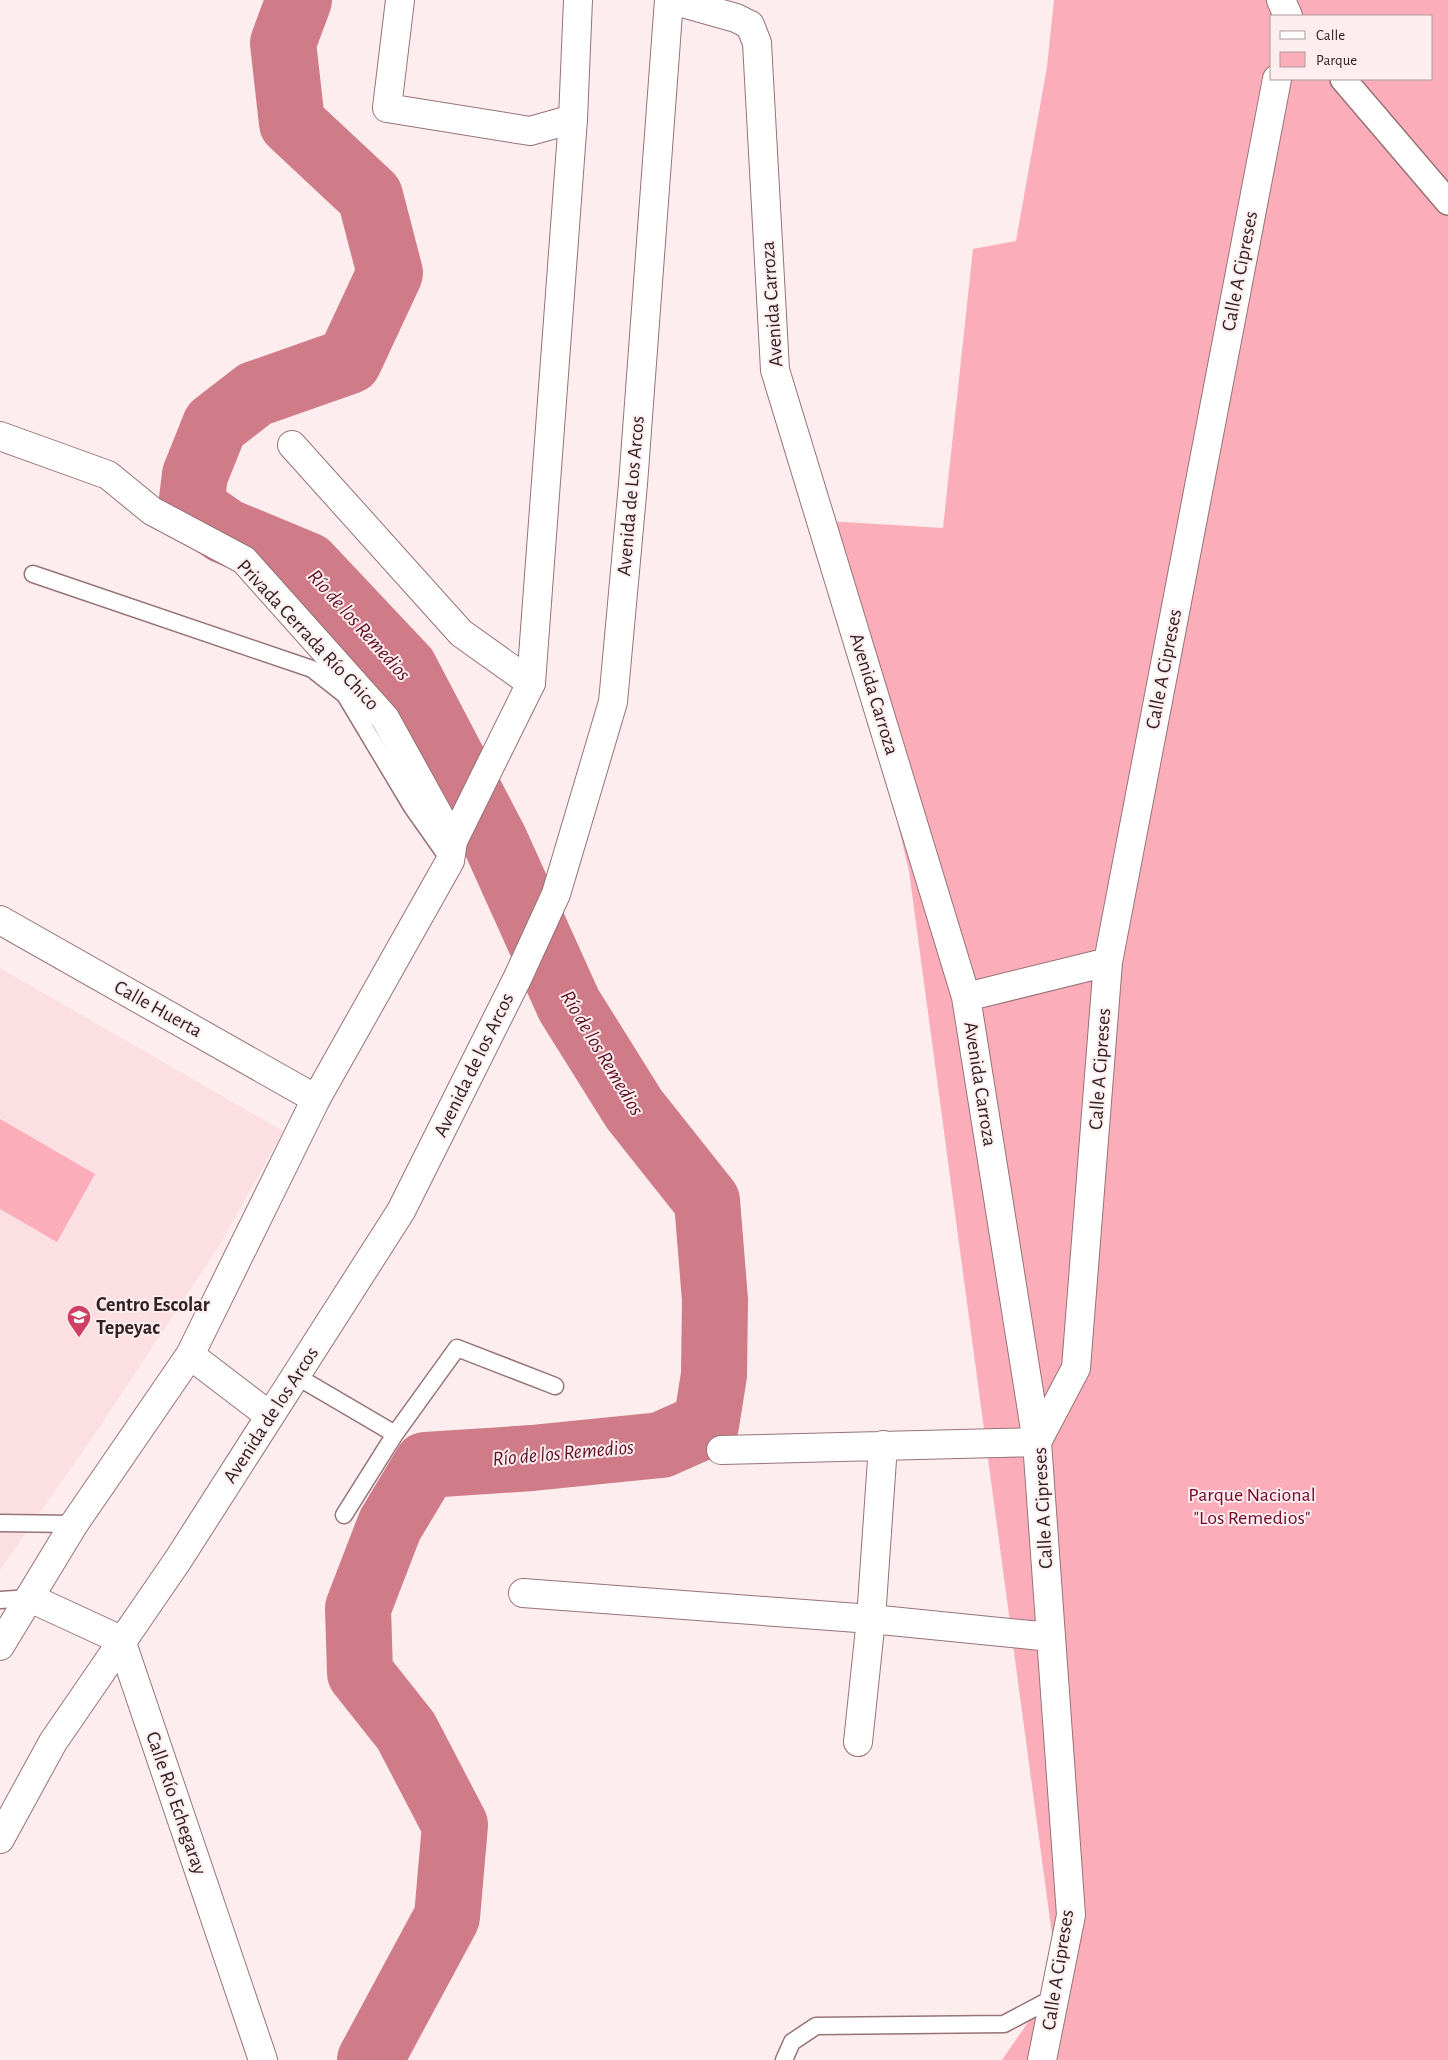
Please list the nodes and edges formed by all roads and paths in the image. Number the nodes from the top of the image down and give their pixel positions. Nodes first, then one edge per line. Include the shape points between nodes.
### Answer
1 (400, 0) edge
2 (578, 0) edge
3 (671, 0) edge
4 (1281, 0) edge
5 (1288, 15) edge
6 (1276, 80) edge
7 (1343, 80) edge
8 (573, 119) junction
9 (1448, 202) edge
10 (0, 436) edge
11 (292, 445) dead end
12 (33, 574) dead end
13 (531, 682) junction
14 (456, 841) junction
15 (0, 920) edge
16 (1108, 962) junction
17 (518, 977) joint
18 (966, 997) junction
19 (316, 1099) junction
20 (190, 1355) junction
21 (296, 1376) junction
22 (555, 1386) dead end
23 (270, 1416) junction
24 (395, 1434) junction
25 (1037, 1442) junction
26 (883, 1445) junction
27 (721, 1450) dead end
28 (344, 1515) dead end
29 (0, 1523) edge
30 (74, 1524) junction
31 (522, 1593) dead end
32 (30, 1598) junction
33 (0, 1600) edge
34 (871, 1619) junction
35 (1051, 1636) junction
36 (121, 1640) junction
37 (0, 1646) edge
38 (858, 1742) dead end
39 (0, 1839) edge
40 (1055, 1997) junction
41 (263, 2060) edge
42 (784, 2060) edge
43 (1042, 2060) edge

1 - 8 street via 387,108 530,130
2 - 8 street
3 - 17 street, Avenida de Los Arcos via 613,702 556,894
3 - 18 street, Avenida Carroza via 736,18 750,25 758,43 775,370
4 - 5 street
6 - 16 street, Calle A Cipreses
7 - 9 street
8 - 13 street
10 - 14 street, Privada Cerrada Río Chico via 108,475 152,511 244,560 385,718
11 - 13 street via 461,633
12 - 14 lane via 312,669 345,695 412,807
13 - 14 street
14 - 19 street
15 - 19 street, Calle Huerta
16 - 18 street
16 - 25 street, Calle A Cipreses via 1076,1368
17 - 21 street, Avenida de los Arcos via 401,1211
18 - 25 street, Avenida Carroza
19 - 20 street
20 - 23 street
20 - 30 street
21 - 23 street, Avenida de los Arcos
21 - 24 lane
22 - 24 lane via 457,1348
23 - 36 street, Avenida de los Arcos via 178,1560
24 - 28 lane
25 - 26 street
25 - 35 street, Calle A Cipreses
26 - 27 street
26 - 34 street
29 - 30 lane
30 - 32 street
31 - 34 street
32 - 33 lane
32 - 36 street
32 - 37 street
34 - 35 street
34 - 38 street
35 - 40 street, Calle A Cipreses via 1070,1915
36 - 39 street, Avenida de los Arcos via 53,1742
36 - 41 street, Calle Río Echegaray
40 - 42 lane via 1004,2024 816,2026 792,2042
40 - 43 street, Calle A Cipreses

